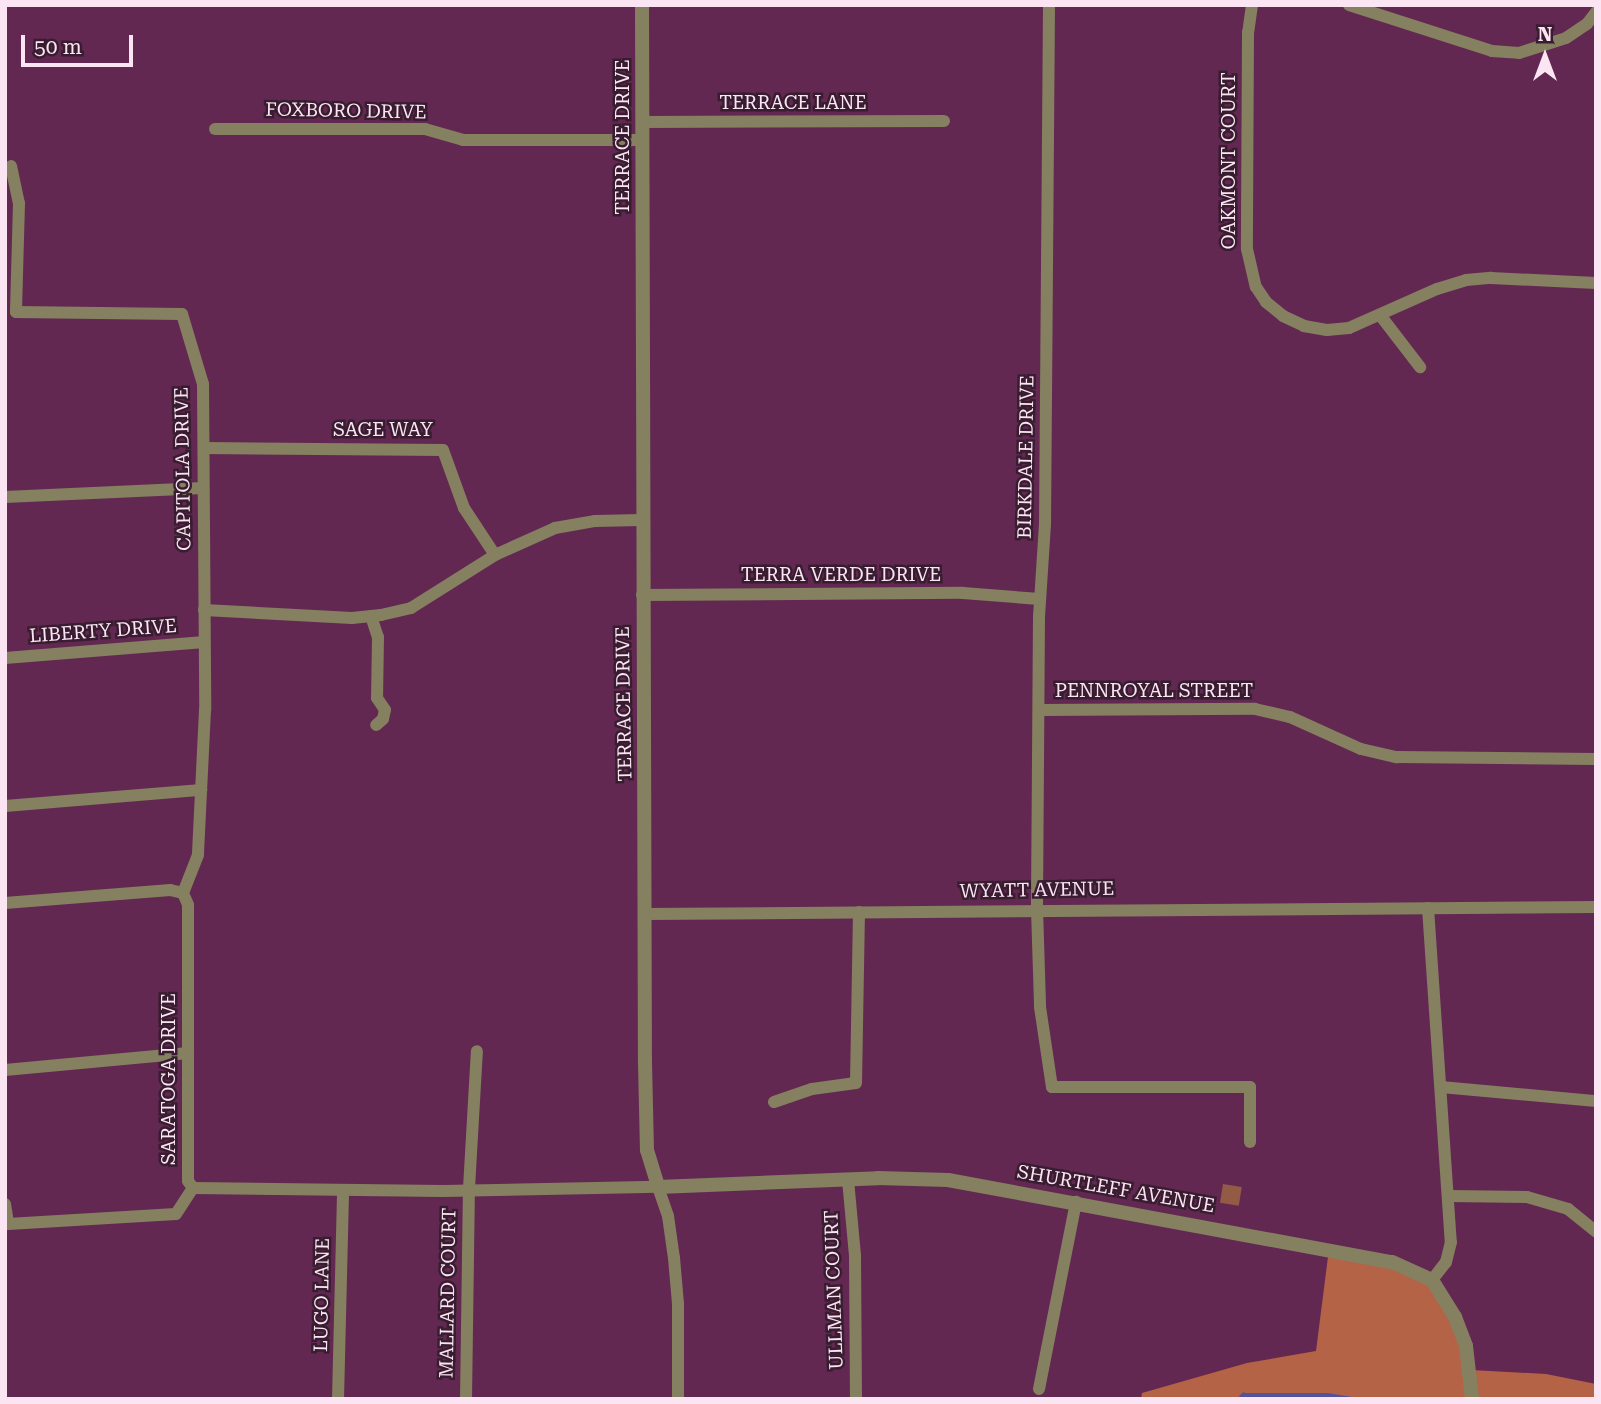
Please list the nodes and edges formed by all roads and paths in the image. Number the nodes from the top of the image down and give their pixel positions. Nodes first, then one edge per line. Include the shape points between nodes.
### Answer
1 (642, 5) edge
2 (1049, 5) edge
3 (1252, 5) edge
4 (1349, 5) edge
5 (1596, 12) edge
6 (944, 121) dead end
7 (642, 122) junction
8 (215, 129) dead end
9 (642, 140) junction
10 (11, 166) dead end
11 (1596, 283) edge
12 (11, 311) edge
13 (1380, 315) junction
14 (1420, 367) dead end
15 (204, 448) junction
16 (203, 488) junction
17 (5, 497) edge
18 (641, 520) junction
19 (495, 555) junction
20 (642, 595) junction
21 (1040, 599) junction
22 (204, 610) junction
23 (371, 616) junction
24 (204, 642) junction
25 (5, 658) edge
26 (1039, 710) junction
27 (376, 724) dead end
28 (1596, 759) edge
29 (201, 790) junction
30 (5, 806) edge
31 (183, 893) junction
32 (5, 903) edge
33 (1596, 906) edge
34 (1428, 908) junction
35 (1037, 909) junction
36 (859, 912) junction
37 (645, 914) junction
38 (477, 1051) dead end
39 (188, 1053) junction
40 (5, 1070) edge
41 (1441, 1087) junction
42 (1596, 1101) edge
43 (774, 1102) dead end
44 (1250, 1142) dead end
45 (848, 1180) junction
46 (658, 1187) junction
47 (193, 1188) junction
48 (469, 1188) junction
49 (343, 1191) junction
50 (1448, 1196) junction
51 (1076, 1202) junction
52 (5, 1204) edge
53 (1596, 1232) edge
54 (1432, 1280) junction
55 (1040, 1389) dead end
56 (338, 1399) edge
57 (466, 1399) edge
58 (678, 1399) edge
59 (856, 1399) edge
60 (1472, 1399) edge

1 - 7 street, TERRACE DRIVE
2 - 21 street, BIRKDALE DRIVE via 1045,523
3 - 13 street, OAKMONT COURT via 1247,249 1256,287 1283,316 1304,326 1349,328
4 - 5 street via 1492,51 1518,53 1566,38
6 - 7 street, TERRACE LANE
7 - 9 street, TERRACE DRIVE
8 - 9 street, FOXBORO DRIVE via 425,129 463,140
9 - 18 street, TERRACE DRIVE
10 - 12 street, CAPITOLA DRIVE via 19,203
11 - 13 street, OAKMONT COURT via 1466,281
12 - 15 street, CAPITOLA DRIVE via 182,314 204,384
13 - 14 street
15 - 16 street, CAPITOLA DRIVE
15 - 19 street, SAGE WAY via 443,450 464,508
16 - 17 street
16 - 22 street, CAPITOLA DRIVE
18 - 19 street, LIBERTY DRIVE via 555,528
18 - 20 street, TERRACE DRIVE
19 - 23 street, LIBERTY DRIVE via 411,608
20 - 21 street, TERRA VERDE DRIVE via 963,593
20 - 37 street, TERRACE DRIVE
21 - 26 street, BIRKDALE DRIVE
22 - 23 street, LIBERTY DRIVE
22 - 24 street, CAPITOLA DRIVE
23 - 27 street via 378,637 377,698 385,710
24 - 25 street, LIBERTY DRIVE
24 - 29 street, CAPITOLA DRIVE
26 - 28 street, PENNROYAL STREET via 1255,709 1290,717 1361,749 1397,757
26 - 35 street, BIRKDALE DRIVE
29 - 30 street
29 - 31 street, CAPITOLA DRIVE via 198,855
31 - 32 street via 170,890
31 - 39 street, SARATOGA DRIVE via 188,905
33 - 34 street, WYATT AVENUE
34 - 35 street, WYATT AVENUE
34 - 41 street
35 - 36 street, WYATT AVENUE
35 - 44 street, BIRKDALE DRIVE via 1040,1007 1052,1087 1250,1087
36 - 37 street, WYATT AVENUE
36 - 43 street via 856,1083 813,1089
37 - 46 street, TERRACE DRIVE via 647,1150
38 - 48 street, MALLARD COURT
39 - 40 street
39 - 47 street, SARATOGA DRIVE via 188,1181
41 - 42 street
41 - 50 street
45 - 46 street, SHURTLEFF AVENUE
45 - 51 street, SHURTLEFF AVENUE via 948,1180
45 - 59 street, ULLMAN COURT via 855,1256
46 - 48 street, SARATOGA DRIVE
46 - 58 street, TERRACE DRIVE via 674,1258
47 - 49 street, SARATOGA DRIVE
47 - 52 street via 176,1214 8,1224
48 - 49 street, SARATOGA DRIVE
48 - 57 street, MALLARD COURT
49 - 56 street, LUGO LANE
50 - 53 street via 1527,1197 1568,1209
50 - 54 street via 1451,1242 1446,1262
51 - 54 street, SHURTLEFF AVENUE via 1392,1262
51 - 55 street
54 - 60 street via 1455,1317 1466,1346

